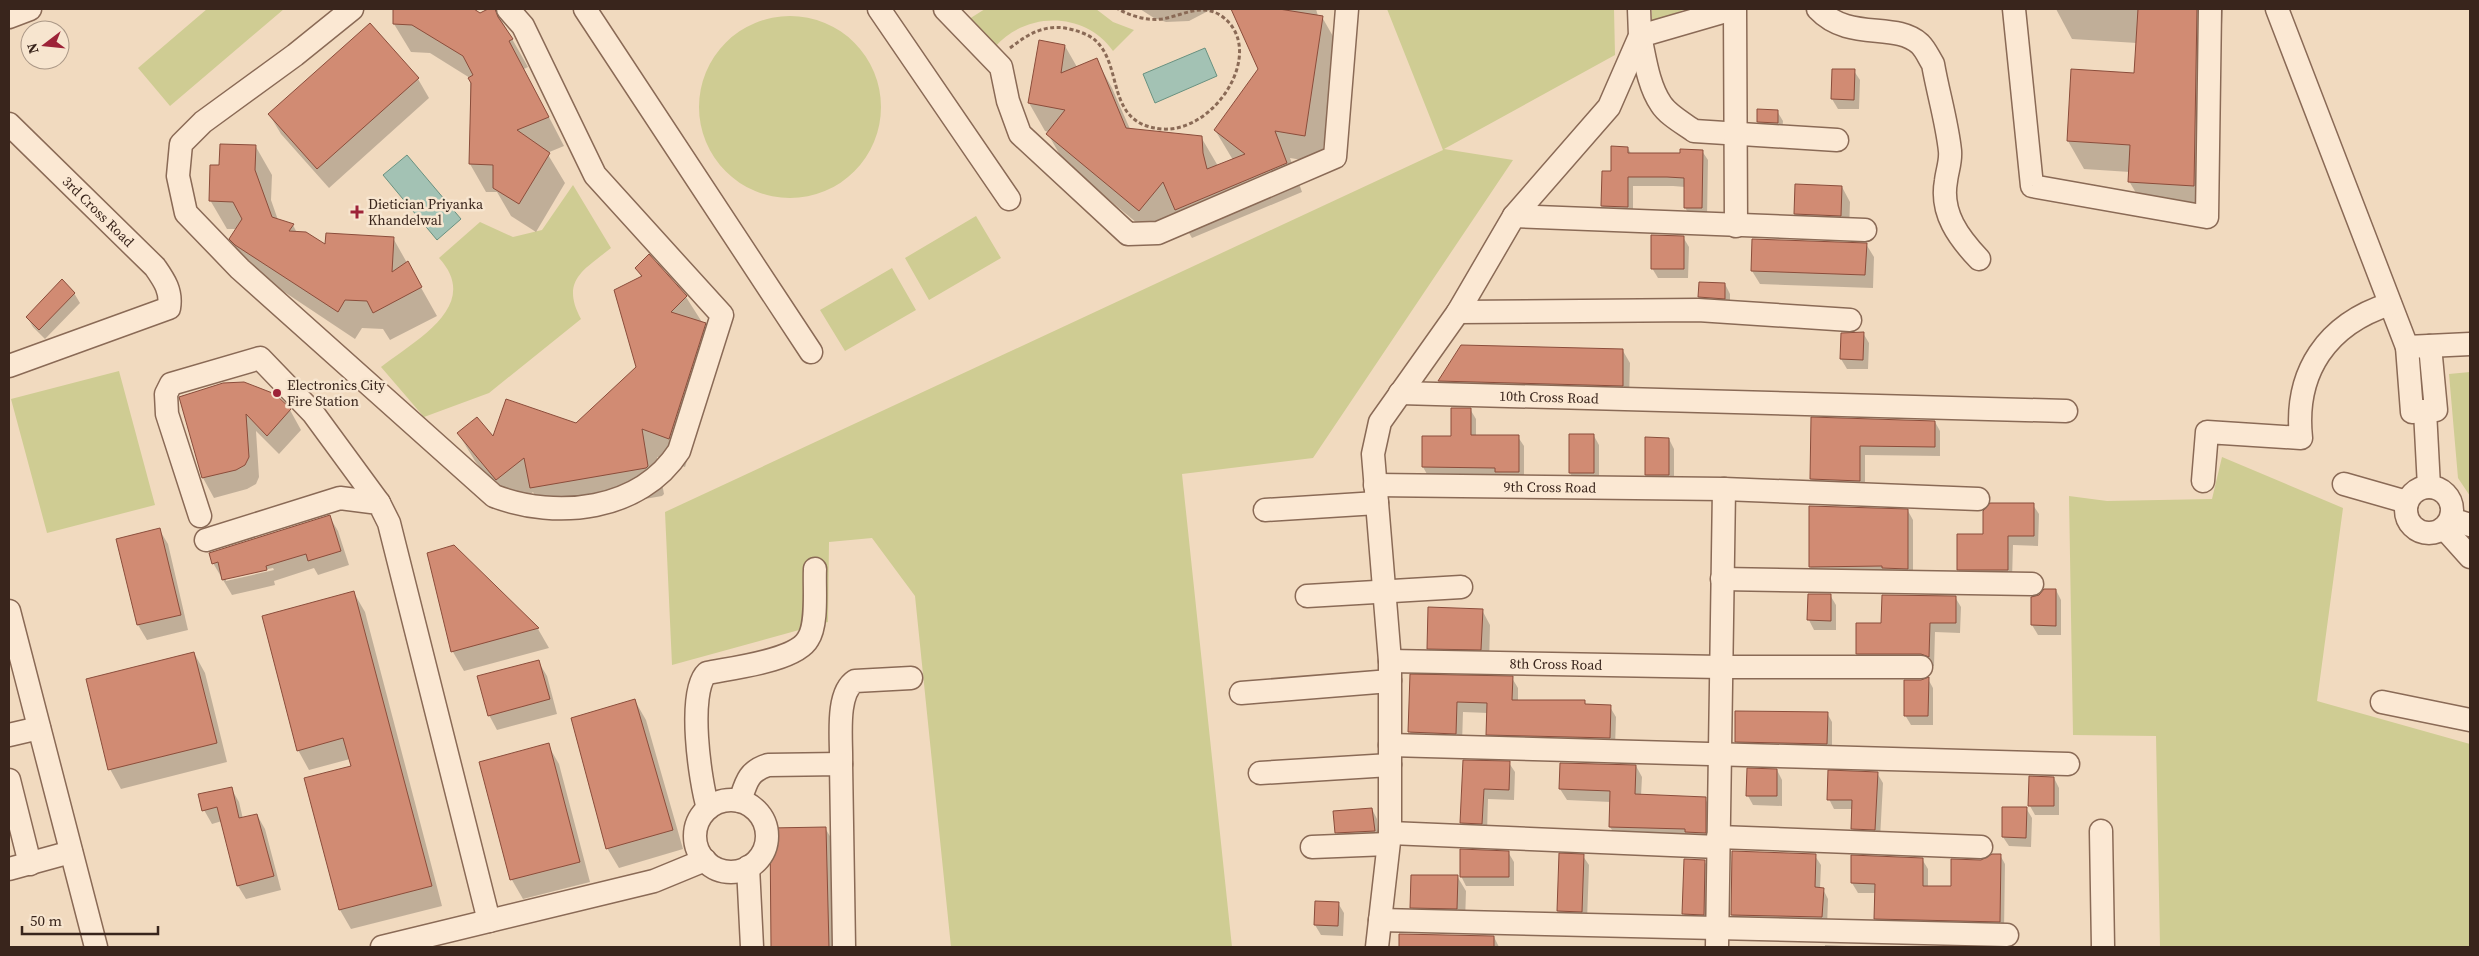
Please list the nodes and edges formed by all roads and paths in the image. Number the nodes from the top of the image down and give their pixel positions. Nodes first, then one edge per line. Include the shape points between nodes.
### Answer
1 (30, 9) edge
2 (352, 9) edge
3 (508, 9) edge
4 (585, 9) edge
5 (879, 9) edge
6 (945, 9) edge
7 (1118, 9) edge
8 (1348, 9) edge
9 (1639, 9) edge
10 (1734, 9) edge
11 (1818, 9) edge
12 (2014, 9) edge
13 (2210, 9) edge
14 (2277, 9) edge
15 (9, 18) edge
16 (1640, 36) junction
17 (995, 61) junction
18 (9, 124) edge
19 (1735, 133) junction
20 (1837, 140) dead end
21 (1009, 199) dead end
22 (1514, 216) junction
23 (1736, 226) junction
24 (1865, 230) dead end
25 (1979, 259) dead end
26 (2390, 304) junction
27 (1458, 312) junction
28 (1850, 320) dead end
29 (2470, 344) edge
30 (2430, 346) junction
31 (2407, 347) junction
32 (811, 352) dead end
33 (9, 366) edge
34 (1400, 393) junction
35 (2066, 411) dead end
36 (2425, 411) junction
37 (2203, 481) dead end
38 (2344, 484) dead end
39 (2429, 487) junction
40 (1724, 489) junction
41 (1376, 494) junction
42 (1978, 500) dead end
43 (2407, 502) junction
44 (379, 503) junction
45 (1265, 510) dead end
46 (200, 516) dead end
47 (2455, 524) edge
48 (206, 540) dead end
49 (2470, 557) edge
50 (815, 569) dead end
51 (1722, 578) junction
52 (2032, 584) dead end
53 (1461, 587) dead end
54 (1384, 591) junction
55 (1307, 596) dead end
56 (9, 611) edge
57 (1721, 667) junction
58 (1921, 667) dead end
59 (1390, 671) junction
60 (910, 678) dead end
61 (1241, 693) dead end
62 (2382, 702) dead end
63 (2470, 720) edge
64 (40, 728) junction
65 (9, 735) edge
66 (1719, 752) junction
67 (1390, 755) junction
68 (841, 764) junction
69 (2068, 764) dead end
70 (1260, 773) dead end
71 (9, 780) edge
72 (740, 801) junction
73 (708, 808) junction
74 (2101, 830) dead end
75 (1389, 838) junction
76 (1718, 842) junction
77 (1981, 846) dead end
78 (1312, 847) dead end
79 (71, 852) junction
80 (704, 860) junction
81 (30, 864) junction
82 (748, 867) junction
83 (9, 869) edge
84 (1380, 920) junction
85 (489, 921) junction
86 (2007, 935) dead end
87 (1717, 939) edge
88 (96, 947) edge
89 (382, 947) edge
90 (752, 947) edge
91 (844, 947) edge
92 (1377, 947) edge
93 (2103, 947) edge

1 - 15 street
2 - 3 street via 204,122 182,144 178,176 186,213 240,269 494,496 548,509 588,506 644,488 672,462 679,451 722,315 595,175 523,26
4 - 32 street
5 - 21 street
6 - 17 street
7 - 17 path via 1148,19 1205,10 1220,15 1228,22 1238,46 1238,64 1228,91 1214,108 1194,122 1173,128 1162,129 1142,123 1120,101 1108,64 1096,41 1075,30 1051,28 1028,34
8 - 17 street via 1334,157 1158,233 1128,234 1020,134 1008,102 1001,68
9 - 16 street
10 - 16 street
10 - 19 street
11 - 25 street via 1843,26 1910,38 1926,52 1933,64 1950,151 1945,195 1947,209 1952,225
12 - 13 street via 2032,186 2207,217
14 - 26 street
16 - 19 street via 1650,79 1661,104 1694,130
16 - 22 street via 1609,106
18 - 33 street, 3rd Cross Road via 155,267 165,281 170,298 169,308
19 - 20 street
19 - 23 street
22 - 23 street
22 - 27 street
23 - 24 street
26 - 31 street
26 - 37 street via 2352,320 2323,348 2302,391 2301,438 2208,432
27 - 28 street via 1698,310
27 - 34 street
29 - 30 street
30 - 31 street
30 - 36 street via 2436,410
31 - 36 street via 2412,412
34 - 35 street, 10th Cross Road
34 - 41 street via 1380,422 1373,454
36 - 39 street
38 - 43 street
39 - 43 street via 2416,490
39 - 47 street via 2440,489 2450,500
40 - 41 street, 9th Cross Road
40 - 42 street, 9th Cross Road
40 - 51 street
41 - 45 street, 9th Cross Road
41 - 54 street
43 - 47 street via 2407,519 2419,532 2436,533
44 - 46 street via 313,413 260,358 171,384 166,394 167,414
44 - 48 street via 340,498
44 - 85 street via 391,531
47 - 49 street
50 - 73 street via 813,627 809,639 802,646 773,658 707,674 701,679 697,702 698,758 700,782
51 - 52 street
51 - 57 street
53 - 54 street
54 - 55 street
54 - 59 street
56 - 64 street
57 - 58 street, 8th Cross Road
57 - 59 street, 8th Cross Road
57 - 66 street
59 - 61 street, 8th Cross Road
59 - 67 street
60 - 68 street via 850,684 843,698
62 - 63 street
64 - 65 street
64 - 79 street
66 - 67 street
66 - 69 street
66 - 76 street
67 - 70 street
67 - 75 street
68 - 72 street via 768,765 758,768 746,781
68 - 91 street
71 - 81 street
72 - 73 street via 723,801
72 - 82 street via 751,806 765,825 764,849
73 - 80 street via 700,816 695,838
74 - 93 street
75 - 76 street
75 - 78 street
75 - 84 street
76 - 77 street
76 - 87 street
79 - 81 street
79 - 88 street
80 - 82 street via 714,868 726,871
80 - 85 street via 654,881
81 - 83 street
82 - 90 street
84 - 87 street
84 - 92 street
85 - 89 street
86 - 87 street

